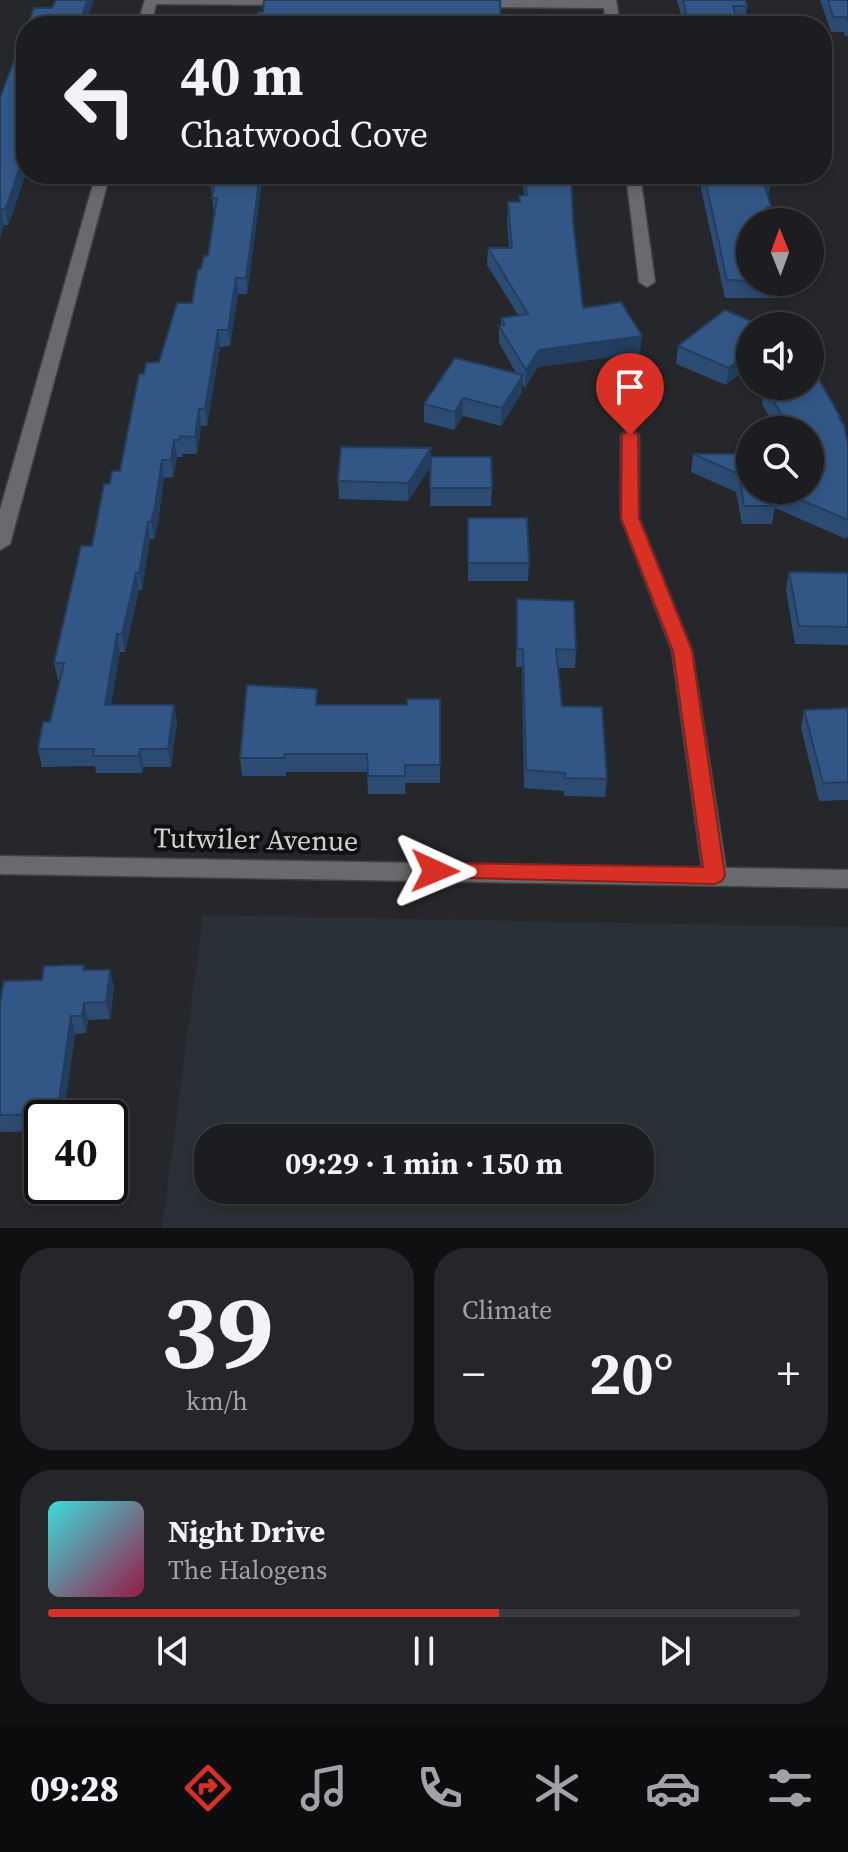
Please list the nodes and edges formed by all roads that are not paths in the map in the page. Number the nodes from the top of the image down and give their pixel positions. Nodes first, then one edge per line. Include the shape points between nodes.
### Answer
1 (151, 0) edge
2 (309, 1) edge
3 (610, 2) edge
4 (468, 3) edge
5 (100, 184) edge
6 (634, 184) edge
7 (647, 282) dead end
8 (630, 435) dead end
9 (0, 544) edge
10 (0, 865) edge
11 (715, 875) junction
12 (848, 879) edge

1 - 2 street
3 - 4 street
5 - 9 street
6 - 7 street
8 - 11 street via 630,518 682,651
10 - 11 street, Tutwiler Avenue
11 - 12 street, Tutwiler Avenue

